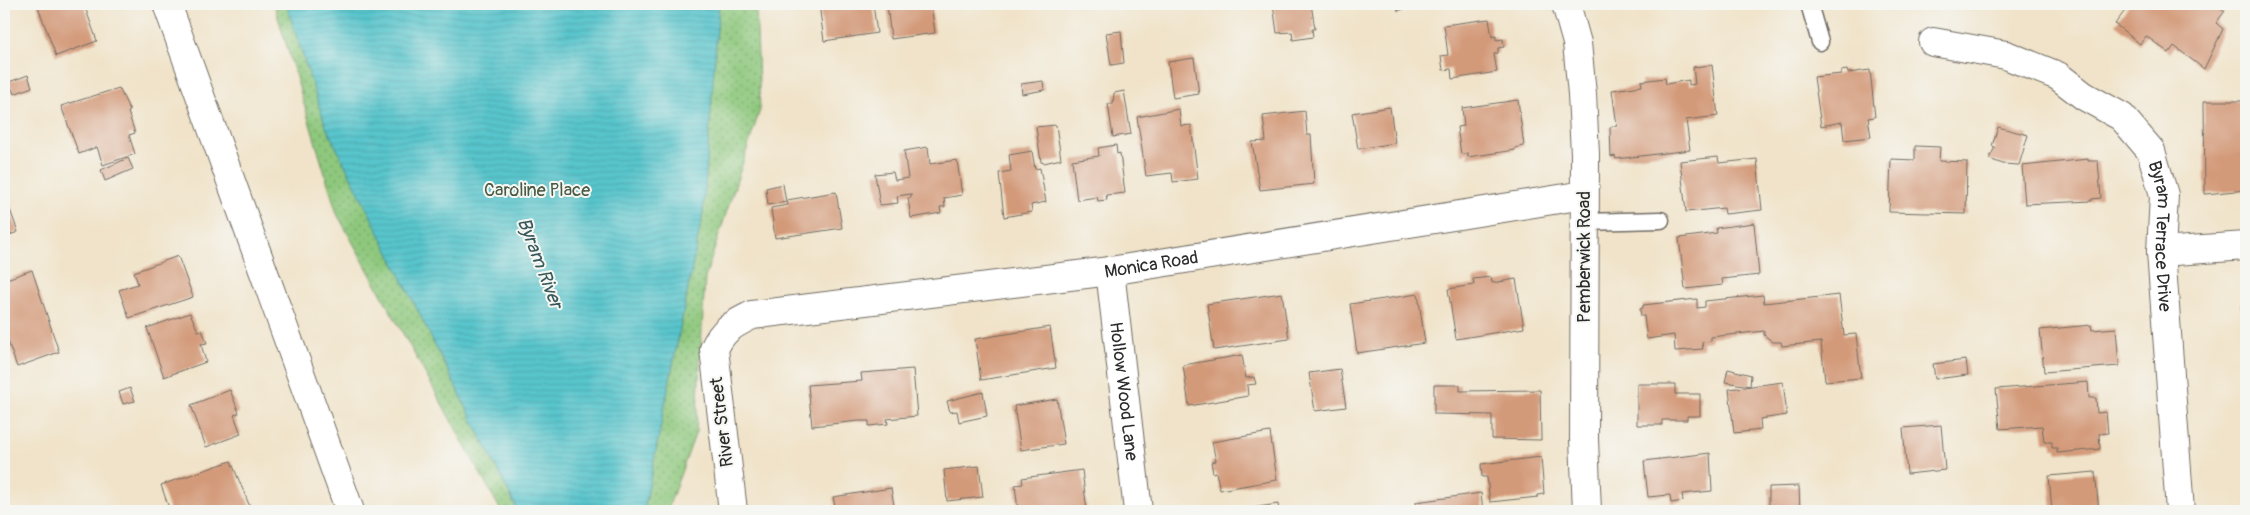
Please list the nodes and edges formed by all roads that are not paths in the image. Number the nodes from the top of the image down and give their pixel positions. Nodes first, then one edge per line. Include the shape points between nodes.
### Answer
1 (168, 4) edge
2 (1566, 4) edge
3 (1809, 4) edge
4 (1820, 42) dead end
5 (1933, 42) dead end
6 (1584, 209) junction
7 (1662, 220) dead end
8 (2246, 246) edge
9 (2161, 252) junction
10 (1110, 271) junction
11 (721, 334) joint
12 (350, 511) edge
13 (733, 511) edge
14 (1138, 511) edge
15 (1587, 511) edge
16 (2180, 511) edge

1 - 12 street
2 - 6 street, Pemberwick Road via 1578,43 1581,77
3 - 4 lane
5 - 9 street, Byram Terrace Drive via 2006,54 2058,76 2084,96 2122,117 2151,151 2164,195
6 - 7 lane
6 - 10 street, Monica Road
6 - 15 street, Pemberwick Road
8 - 9 street
9 - 16 street, Byram Terrace Drive
10 - 11 street, Monica Road via 752,315
10 - 14 street, Hollow Wood Lane
11 - 13 street, River Street via 714,349

